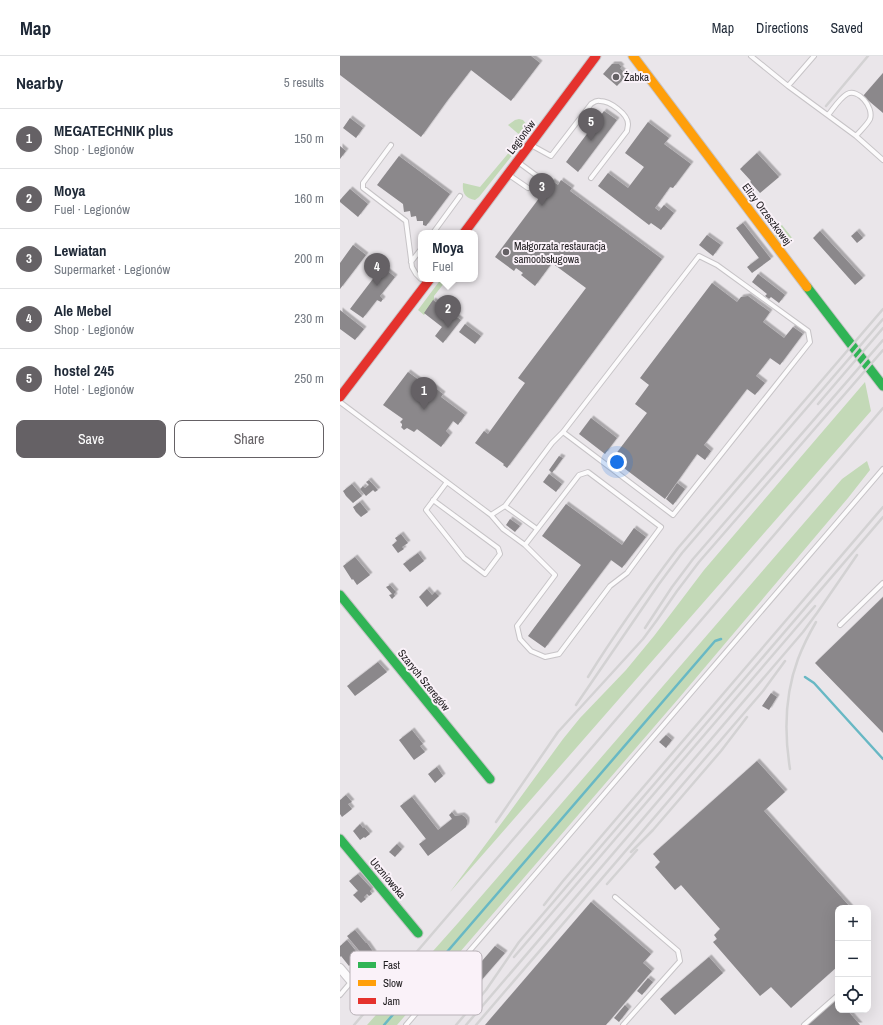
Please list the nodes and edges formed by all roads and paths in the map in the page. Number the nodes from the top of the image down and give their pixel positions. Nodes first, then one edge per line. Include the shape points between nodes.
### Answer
1 (596, 56) edge
2 (633, 56) edge
3 (814, 56) edge
4 (752, 57) edge
5 (788, 86) junction
6 (828, 115) junction
7 (856, 136) junction
8 (391, 145) dead end
9 (530, 145) junction
10 (883, 160) edge
11 (518, 162) junction
12 (508, 174) junction
13 (537, 176) dead end
14 (591, 178) dead end
15 (528, 188) dead end
16 (460, 196) dead end
17 (435, 230) edge
18 (466, 230) edge
19 (418, 253) edge
20 (411, 262) junction
21 (418, 276) edge
22 (423, 282) edge
23 (883, 386) edge
24 (340, 397) edge
25 (340, 402) edge
26 (563, 432) junction
27 (883, 469) edge
28 (447, 482) junction
29 (433, 500) junction
30 (505, 506) junction
31 (491, 515) junction
32 (537, 529) junction
33 (525, 545) junction
34 (883, 583) edge
35 (340, 595) edge
36 (840, 625) dead end
37 (490, 779) dead end
38 (340, 839) edge
39 (527, 884) junction
40 (531, 888) dead end
41 (615, 898) dead end
42 (418, 933) dead end
43 (470, 951) edge
44 (340, 968) edge
45 (350, 979) edge
46 (350, 987) edge
47 (340, 996) edge
48 (835, 998) edge
49 (415, 1015) edge
50 (406, 1025) edge
51 (623, 1025) edge
52 (804, 1025) edge

1 - 9 street, Legionów
2 - 23 street, Elizy Orzeszkowej
3 - 5 lane
4 - 5 lane
5 - 6 lane
6 - 7 lane
6 - 7 lane via 848,93 862,98 869,105 870,119
7 - 10 lane
8 - 20 lane via 363,183 363,188 406,221
9 - 11 street, Legionów
9 - 14 lane via 551,156 591,104 600,101 612,105 627,120 627,131
11 - 12 street, Legionów
11 - 13 lane
12 - 15 lane
12 - 18 street, Legionów
16 - 17 lane
19 - 20 lane
20 - 21 lane
22 - 24 street
25 - 28 lane
26 - 26 lane via 699,256 716,265 808,330 810,342 673,515
26 - 30 lane
27 - 39 lane
28 - 29 lane
28 - 31 lane
29 - 29 lane via 426,510 464,558 485,574 500,554 498,548
30 - 31 lane
30 - 32 lane
31 - 33 lane via 503,529
32 - 33 lane
32 - 33 lane via 579,474 588,472 662,527 627,573 610,586 559,654 545,657 531,651 520,639 517,626 555,575
34 - 36 lane
35 - 37 street, Szarych Szeregów
38 - 42 street, Uczniowska
39 - 40 lane
39 - 43 lane
41 - 51 lane via 678,951 680,962
44 - 45 street
46 - 47 lane
48 - 52 lane
49 - 50 lane

